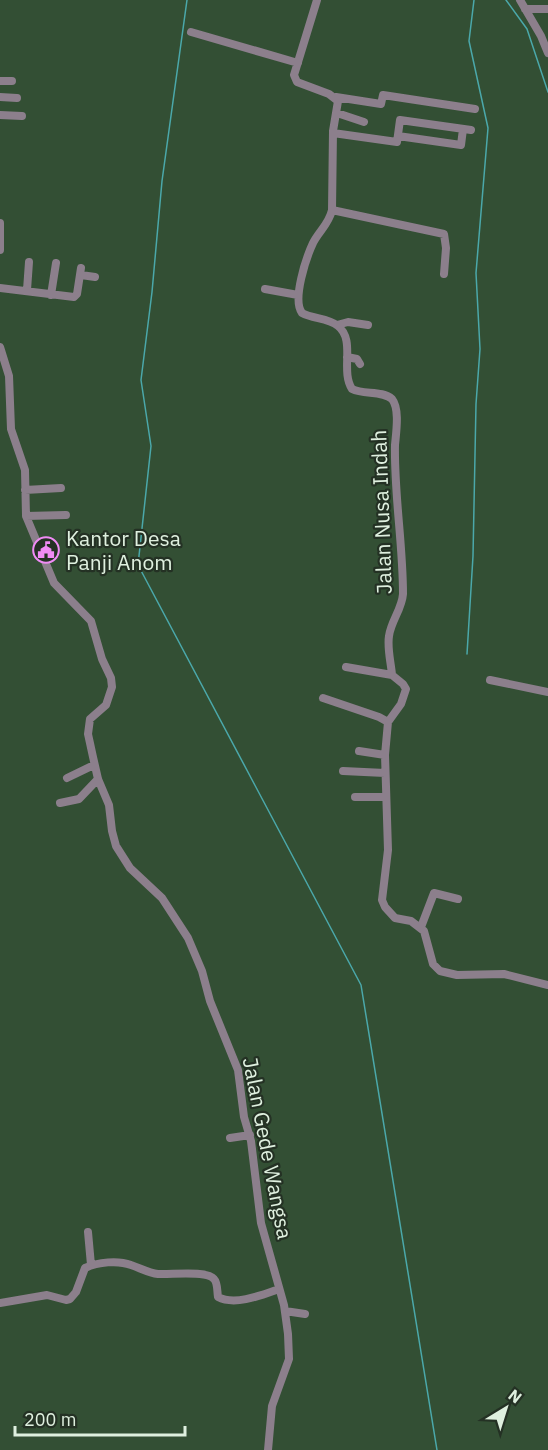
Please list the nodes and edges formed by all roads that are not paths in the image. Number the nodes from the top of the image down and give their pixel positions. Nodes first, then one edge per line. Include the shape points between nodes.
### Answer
1 (317, 0) edge
2 (520, 0) edge
3 (525, 9) junction
4 (548, 9) edge
5 (538, 31) junction
6 (548, 31) edge
7 (191, 32) dead end
8 (548, 53) edge
9 (298, 63) junction
10 (0, 81) edge
11 (12, 81) dead end
12 (0, 97) edge
13 (17, 98) dead end
14 (336, 98) junction
15 (475, 109) dead end
16 (337, 113) junction
17 (0, 115) edge
18 (22, 116) dead end
19 (364, 122) dead end
20 (333, 133) junction
21 (398, 136) junction
22 (332, 210) junction
23 (0, 223) edge
24 (0, 244) edge
25 (29, 262) dead end
26 (56, 263) dead end
27 (444, 273) dead end
28 (95, 277) dead end
29 (0, 288) edge
30 (265, 289) dead end
31 (27, 291) junction
32 (51, 295) junction
33 (298, 295) junction
34 (337, 325) junction
35 (368, 325) dead end
36 (0, 347) edge
37 (347, 357) junction
38 (360, 364) dead end
39 (62, 488) dead end
40 (25, 490) junction
41 (66, 515) dead end
42 (26, 516) junction
43 (346, 667) dead end
44 (392, 675) junction
45 (490, 680) dead end
46 (548, 692) edge
47 (323, 699) dead end
48 (388, 723) junction
49 (359, 751) dead end
50 (385, 755) junction
51 (94, 765) junction
52 (343, 771) dead end
53 (385, 773) junction
54 (67, 778) dead end
55 (98, 779) junction
56 (355, 797) dead end
57 (386, 798) junction
58 (60, 803) dead end
59 (458, 899) dead end
60 (421, 927) junction
61 (548, 985) edge
62 (250, 1135) junction
63 (230, 1138) dead end
64 (88, 1232) dead end
65 (92, 1265) junction
66 (279, 1289) junction
67 (0, 1303) edge
68 (285, 1311) junction
69 (305, 1314) dead end
70 (268, 1450) edge

1 - 9 street
2 - 3 street
3 - 4 street
3 - 5 street
5 - 6 street
5 - 8 street
7 - 9 street
9 - 14 street via 294,75 297,82
10 - 11 street
12 - 13 street
14 - 15 street via 381,104 383,95
14 - 16 street
16 - 19 street
16 - 20 street
17 - 18 street
20 - 21 street via 397,142
20 - 22 street
21 - 21 street via 400,120 467,130 461,145
22 - 27 street via 444,234
22 - 33 street via 312,245
23 - 24 street
25 - 31 street
26 - 32 street
28 - 32 street via 81,271 75,296
29 - 31 street
30 - 33 street
31 - 32 street
33 - 34 street via 302,313
34 - 35 street
34 - 37 street, Jalan Nusa Indah via 345,336
36 - 40 street, Jalan Gede Wangsa via 9,376 10,424 25,470
37 - 38 street
37 - 44 street, Jalan Nusa Indah via 352,389 387,396 395,404 403,594 389,634
39 - 40 street
40 - 42 street, Jalan Gede Wangsa
41 - 42 street
42 - 51 street, Jalan Gede Wangsa via 54,583 91,621 111,678 106,705 88,725
43 - 44 street
44 - 48 street, Jalan Nusa Indah via 406,689
45 - 46 street
47 - 48 street
48 - 50 street, Jalan Nusa Indah
49 - 50 street
50 - 53 street, Jalan Nusa Indah
51 - 54 street
51 - 55 street, Jalan Gede Wangsa
52 - 53 street
53 - 57 street, Jalan Nusa Indah
55 - 58 street via 79,799
55 - 62 street, Jalan Gede Wangsa via 109,805 120,853 162,898 193,948 235,1060
56 - 57 street
57 - 60 street, Jalan Nusa Indah via 388,850 382,900 391,915
59 - 60 street via 434,893
60 - 61 street via 433,964 440,971 458,975 504,974
62 - 63 street
62 - 66 street, Jalan Gede Wangsa via 261,1222
64 - 65 street
65 - 66 street via 121,1263 152,1273 208,1276 214,1279 219,1297 224,1300
65 - 67 street via 82,1272 70,1299 47,1295
66 - 68 street, Jalan Gede Wangsa
68 - 69 street
68 - 70 street, Jalan Gede Wangsa via 290,1355 272,1406

